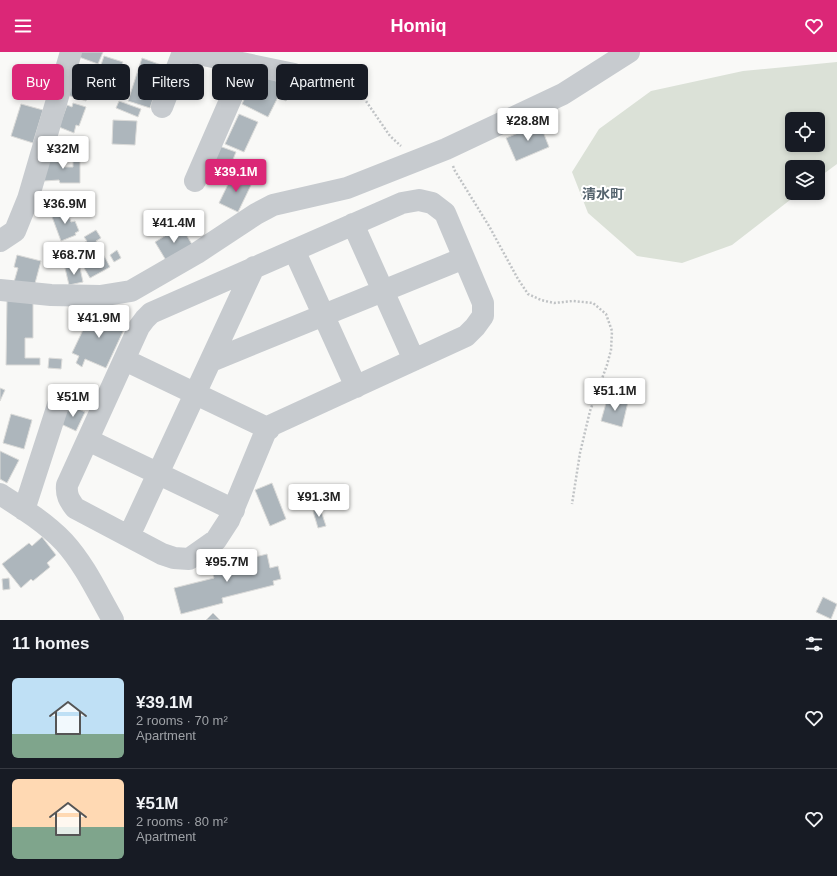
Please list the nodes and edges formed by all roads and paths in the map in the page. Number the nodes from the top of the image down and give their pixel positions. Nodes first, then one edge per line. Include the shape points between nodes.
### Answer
1 (71, 52) edge
2 (183, 52) edge
3 (189, 52) edge
4 (629, 52) edge
5 (246, 64) edge
6 (230, 100) edge
7 (365, 100) edge
8 (162, 107) dead end
9 (446, 149) junction
10 (416, 161) junction
11 (195, 181) dead end
12 (353, 224) junction
13 (0, 241) edge
14 (294, 250) junction
15 (464, 258) junction
16 (254, 268) junction
17 (0, 290) edge
18 (382, 291) junction
19 (323, 315) junction
20 (125, 360) junction
21 (414, 360) junction
22 (211, 361) junction
23 (356, 387) junction
24 (196, 394) junction
25 (59, 402) dead end
26 (269, 429) junction
27 (88, 440) junction
28 (158, 474) junction
29 (0, 494) edge
30 (572, 504) dead end
31 (24, 510) junction
32 (234, 510) junction
33 (129, 536) junction
34 (113, 620) edge

1 - 13 street via 28,199 15,231
2 - 8 street
3 - 5 street
4 - 9 street via 563,94
6 - 11 street
7 - 10 path via 390,136
9 - 10 street
9 - 30 path via 455,172 528,294 554,303 593,303 606,314 612,331 611,350 590,411
10 - 17 street via 347,188 273,205 131,291 100,296
12 - 14 street
12 - 15 street via 402,203 419,200 432,204 445,213
12 - 18 street
14 - 16 street
14 - 19 street
15 - 18 street
15 - 21 street via 483,303 483,316 466,336
16 - 20 street via 151,314 139,328
16 - 22 street
18 - 19 street
18 - 21 street
19 - 22 street
19 - 23 street
20 - 24 street
20 - 27 street
21 - 23 street
22 - 24 street
23 - 26 street via 272,425
24 - 26 street
24 - 28 street
25 - 31 street
26 - 32 street via 265,433
27 - 28 street
27 - 33 street via 67,484 66,494 75,508
28 - 32 street
28 - 33 street
29 - 31 street
31 - 34 street via 74,553
32 - 33 street via 216,540 189,559 162,554

